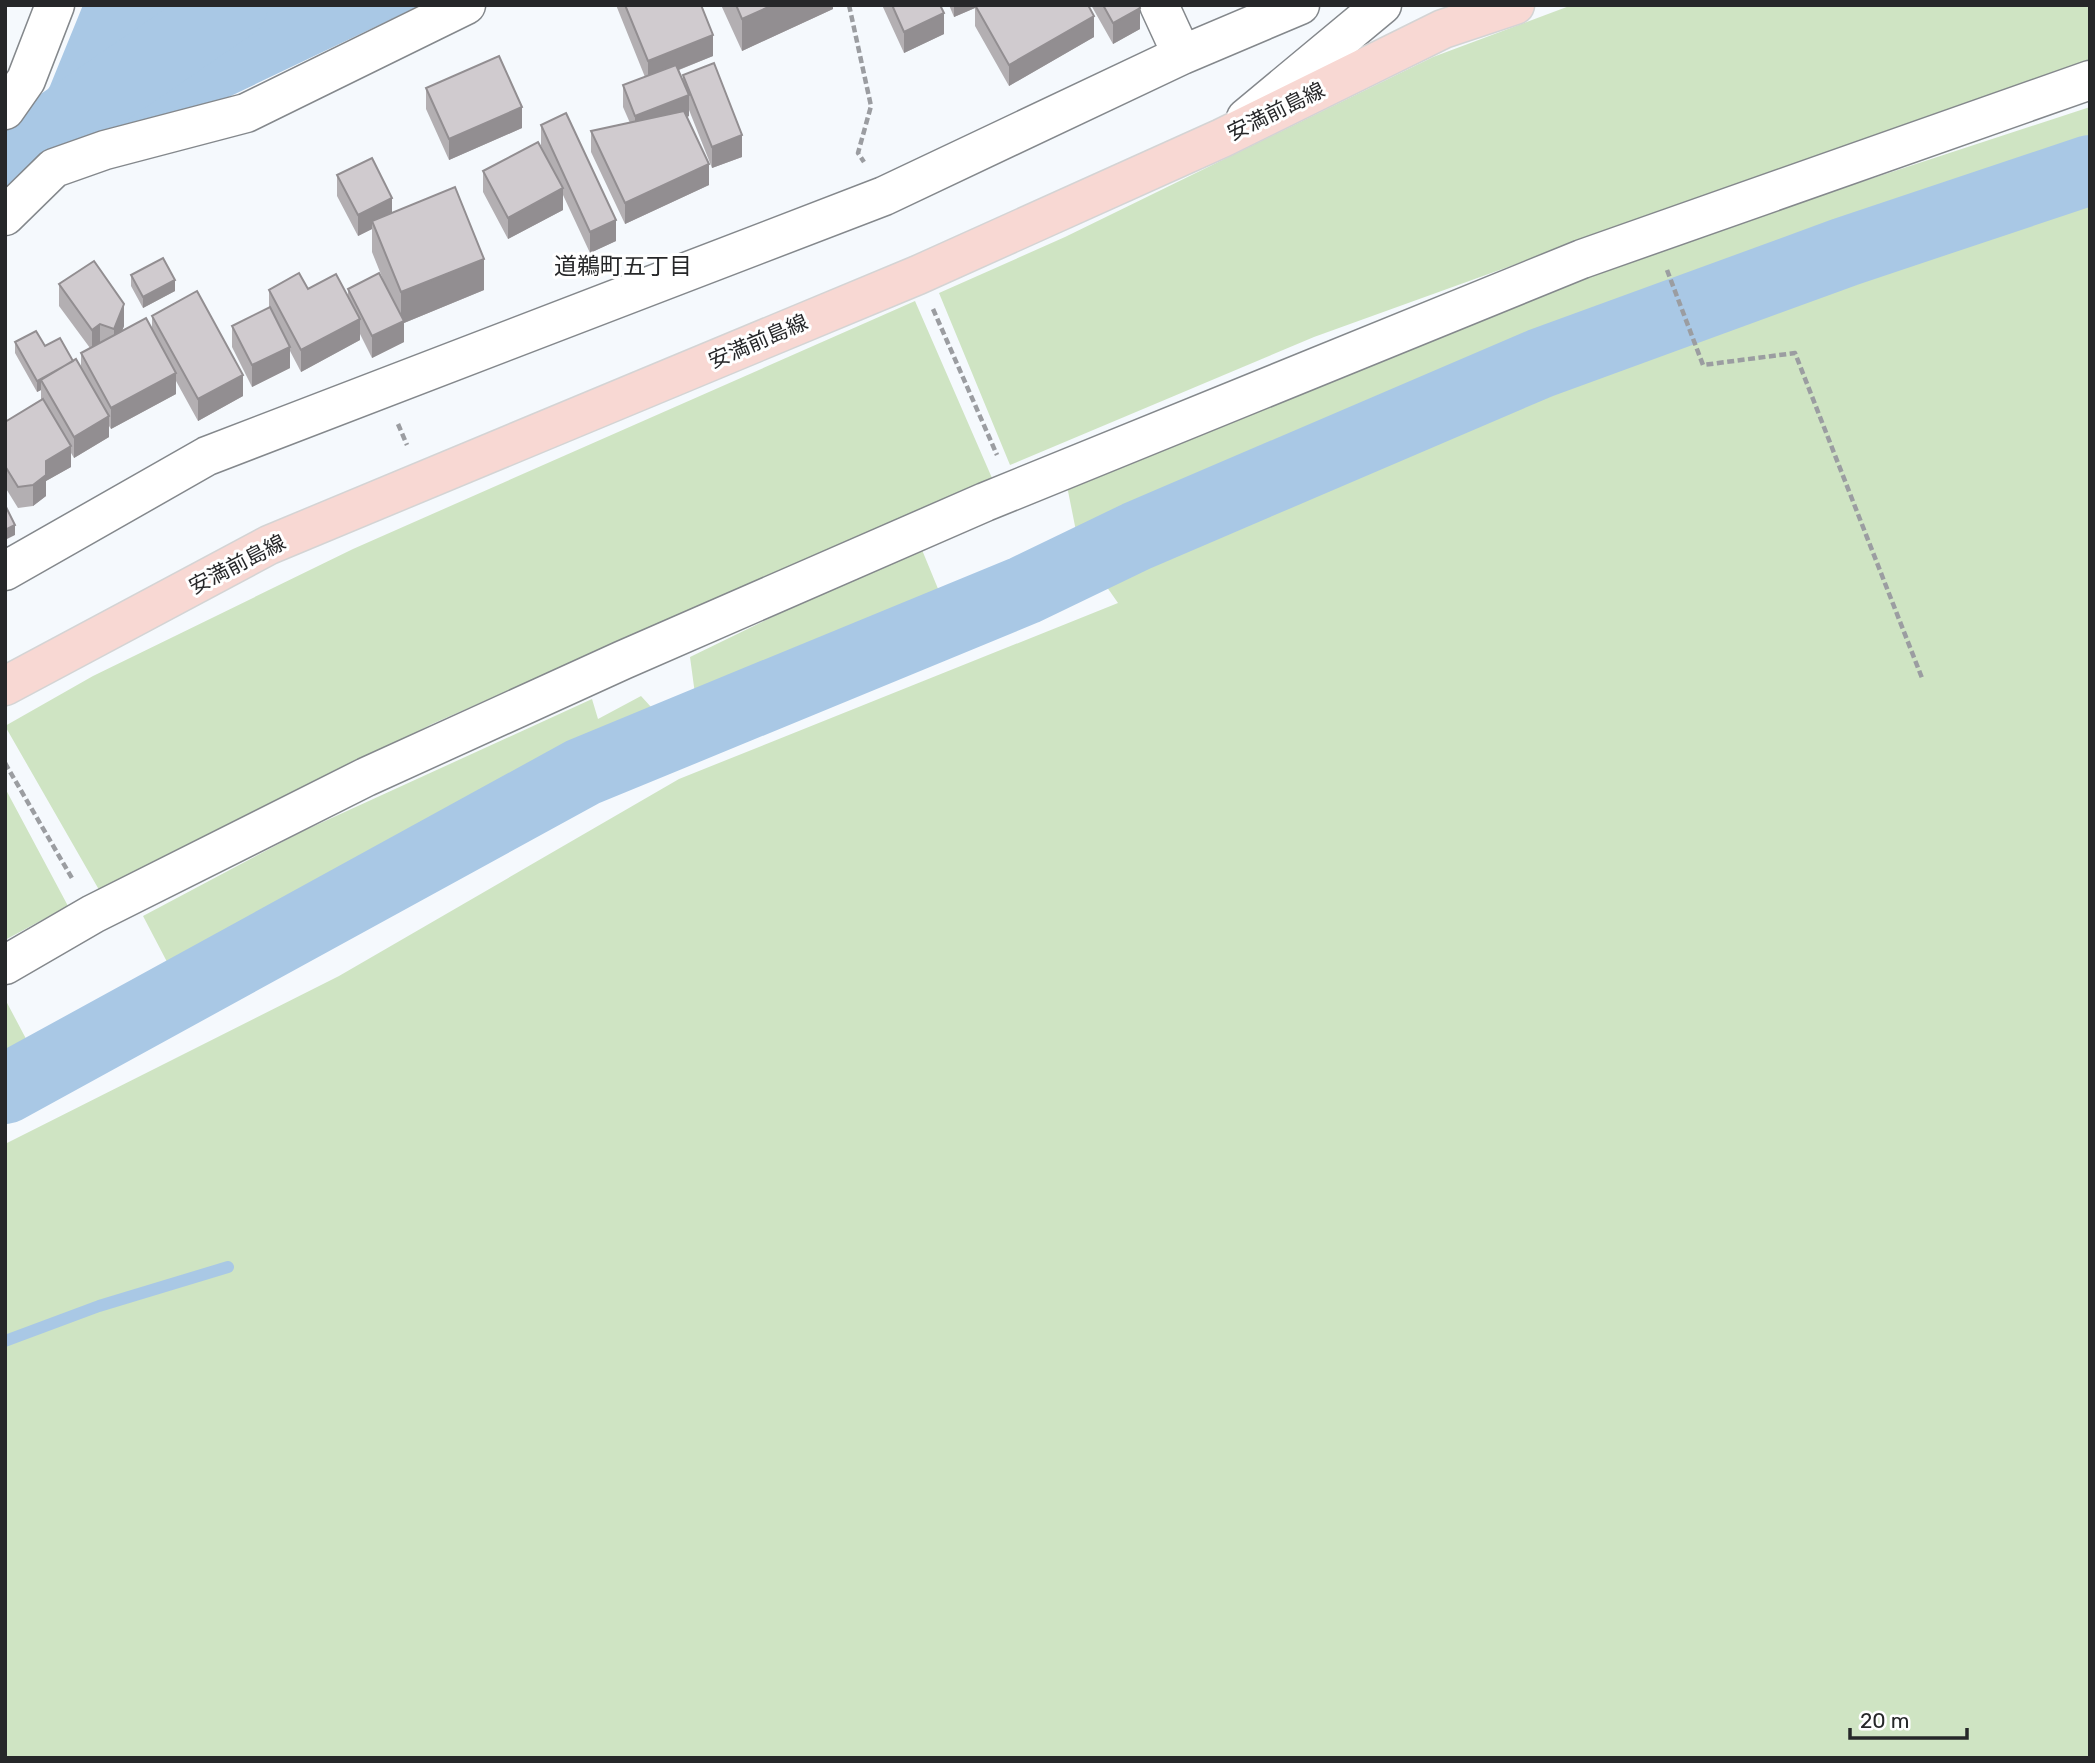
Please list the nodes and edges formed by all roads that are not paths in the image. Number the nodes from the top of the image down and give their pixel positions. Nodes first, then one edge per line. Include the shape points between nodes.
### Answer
1 (55, 5) edge
2 (466, 5) edge
3 (1159, 5) edge
4 (1300, 5) edge
5 (1382, 5) edge
6 (1515, 5) edge
7 (1182, 55) junction
8 (2090, 80) edge
9 (5, 110) edge
10 (1222, 138) junction
11 (5, 216) edge
12 (5, 571) edge
13 (5, 686) edge
14 (5, 965) edge

1 - 9 street via 26,80
2 - 11 street via 246,114 54,168
3 - 7 street
4 - 7 street
5 - 10 street
6 - 10 main road, 安満前島線 via 1443,29
7 - 12 street via 884,196 207,456
8 - 14 street via 1654,233 1327,360 1013,491 366,777 93,914
10 - 13 main road, 安満前島線 via 918,275 269,545

